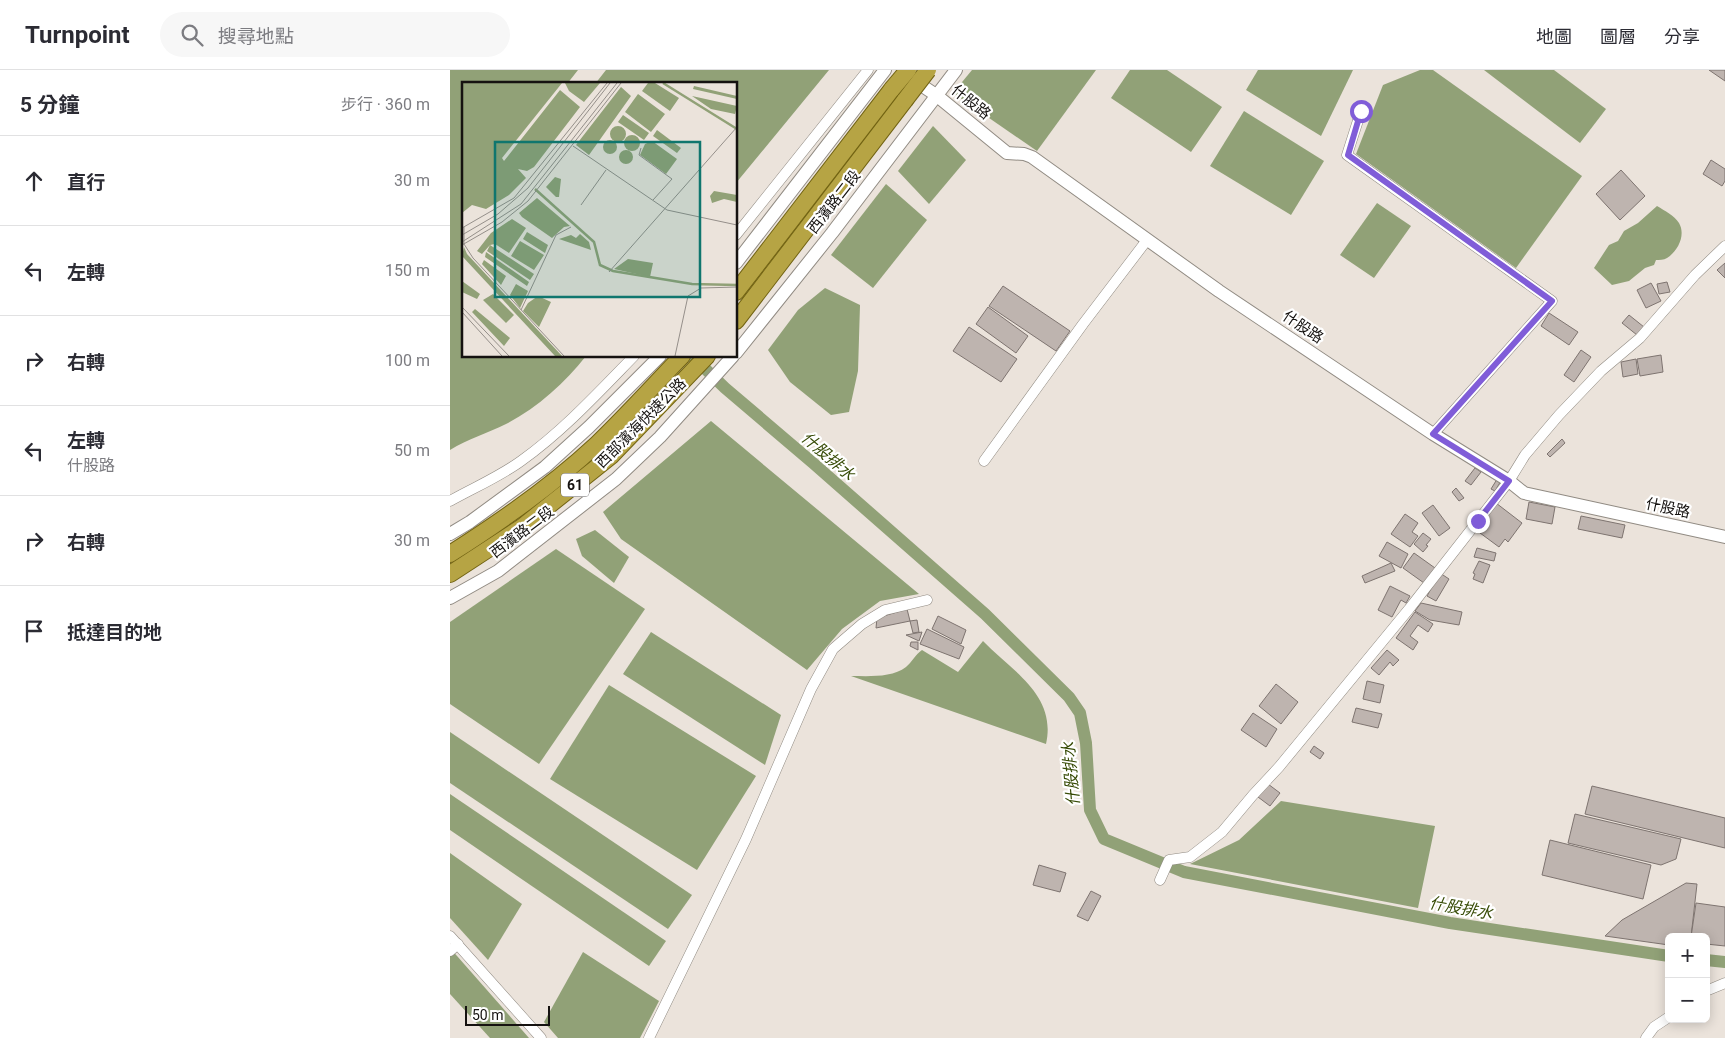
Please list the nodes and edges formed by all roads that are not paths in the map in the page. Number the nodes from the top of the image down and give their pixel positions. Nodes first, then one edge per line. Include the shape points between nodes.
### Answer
1 (868, 70) edge
2 (884, 70) edge
3 (898, 70) edge
4 (908, 70) edge
5 (928, 70) edge
6 (956, 70) edge
7 (936, 95) junction
8 (1361, 111) dead end
9 (738, 232) edge
10 (1147, 240) junction
11 (1725, 246) edge
12 (738, 260) edge
13 (738, 289) edge
14 (738, 318) edge
15 (738, 350) edge
16 (632, 358) edge
17 (705, 358) edge
18 (732, 358) edge
19 (668, 359) edge
20 (1433, 434) junction
21 (984, 461) dead end
22 (1509, 481) junction
23 (450, 501) edge
24 (450, 534) edge
25 (1725, 537) edge
26 (450, 554) edge
27 (450, 574) edge
28 (450, 598) edge
29 (927, 600) dead end
30 (1160, 880) dead end
31 (450, 936) edge
32 (454, 948) edge
33 (1725, 983) edge
34 (1710, 989) edge
35 (1665, 1020) edge
36 (541, 1038) edge
37 (649, 1038) edge
38 (1646, 1038) edge

1 - 9 street
2 - 12 street
3 - 7 street, 什股路
4 - 13 highway, bridge
5 - 14 highway, bridge
6 - 7 street, 西濱路二段
7 - 10 street, 什股路 via 1007,152 1032,157
7 - 15 street, 西濱路二段
8 - 20 street via 1348,155 1552,301
10 - 20 street, 什股路
10 - 21 street
11 - 22 street via 1640,338 1602,370 1559,415 1525,455
16 - 23 street via 541,446 519,463
17 - 27 highway, 西部濱海快速公路 / 61 via 610,456 522,527
18 - 28 street, 西濱路二段 via 660,437 616,479 498,571
19 - 24 street via 545,467
19 - 26 highway, 西部濱海快速公路 / 61 via 589,451 537,495
20 - 22 street, 什股路
22 - 25 street, 什股路 via 1524,493
22 - 30 street via 1279,767 1222,832 1190,858 1169,860
29 - 37 street via 885,610 833,648 811,689 746,839
31 - 32 street
32 - 36 street
33 - 34 street
35 - 38 street

